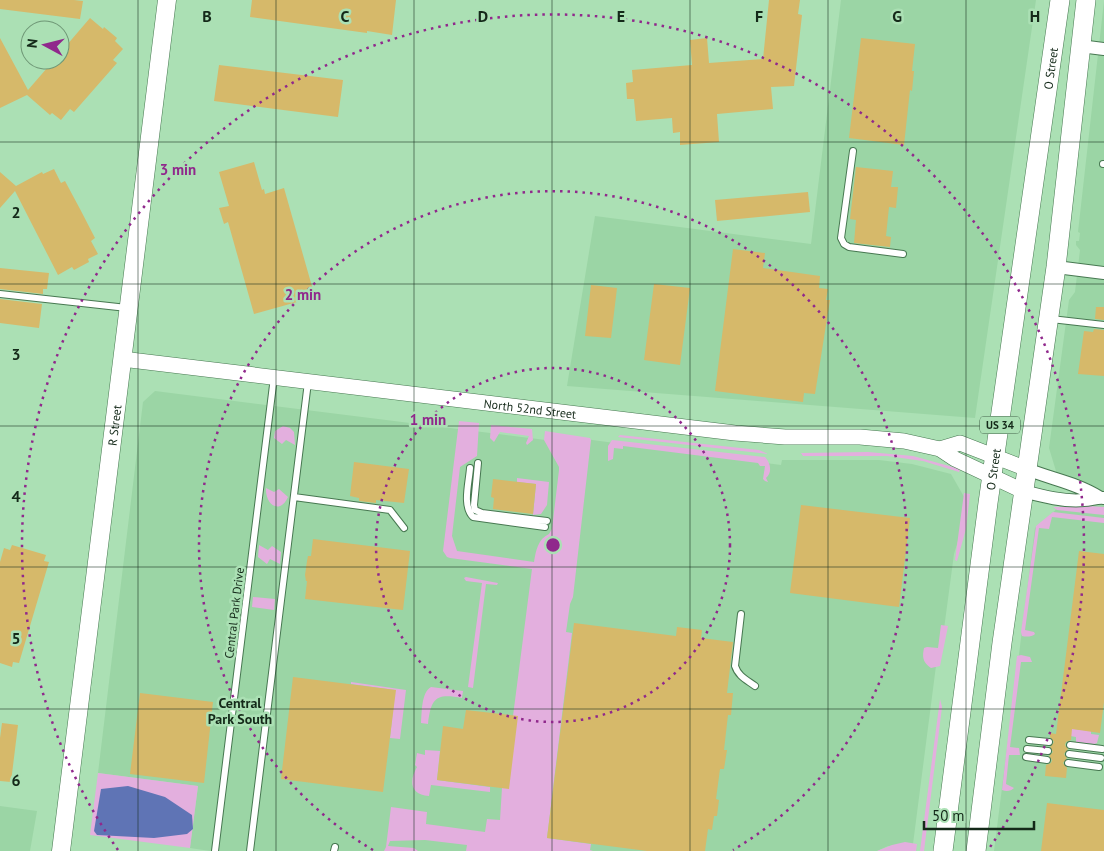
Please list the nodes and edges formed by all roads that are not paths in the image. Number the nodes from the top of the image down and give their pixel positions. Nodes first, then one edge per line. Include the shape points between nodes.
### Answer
1 (167, 0) edge
2 (1060, 0) edge
3 (1086, 0) edge
4 (1080, 46) junction
5 (1104, 49) edge
6 (852, 151) dead end
7 (903, 254) dead end
8 (1056, 267) junction
9 (1104, 273) edge
10 (0, 294) edge
11 (128, 308) junction
12 (1049, 319) junction
13 (1104, 325) edge
14 (122, 359) junction
15 (274, 378) junction
16 (308, 382) junction
17 (940, 449) junction
18 (995, 457) junction
19 (478, 463) dead end
20 (470, 468) dead end
21 (1027, 469) junction
22 (992, 476) junction
23 (1024, 491) junction
24 (294, 497) junction
25 (1101, 498) edge
26 (404, 528) dead end
27 (741, 614) dead end
28 (755, 686) dead end
29 (1028, 740) dead end
30 (1049, 742) dead end
31 (1070, 745) dead end
32 (956, 747) junction
33 (1027, 749) dead end
34 (1102, 749) dead end
35 (1048, 751) dead end
36 (1069, 754) dead end
37 (1026, 758) dead end
38 (1100, 758) dead end
39 (1047, 760) dead end
40 (1068, 763) dead end
41 (1099, 767) dead end
42 (61, 851) edge
43 (215, 851) edge
44 (250, 851) edge
45 (943, 851) edge
46 (956, 851) edge
47 (976, 851) edge

1 - 11 main road, R Street
2 - 18 main road, O Street / US 34
3 - 4 main road, US 34
4 - 5 street
4 - 8 main road, US 34
6 - 7 lane via 841,238 849,248
8 - 9 street
8 - 12 main road, US 34
10 - 11 lane
11 - 14 main road, R Street
12 - 13 lane
12 - 21 main road, US 34
14 - 15 street, North 52nd Street
14 - 42 main road, R Street
15 - 16 street, North 52nd Street
15 - 43 lane, Central Park Drive
16 - 17 street, North 52nd Street via 742,434 888,439
16 - 24 lane
17 - 18 street, North 52nd Street via 960,444
17 - 22 street, North 52nd Street
18 - 21 street, North 52nd Street
18 - 22 main road, O Street / US 34
19 - 20 lane via 475,510 546,524 473,518 467,505
21 - 23 main road, US 34
21 - 25 street via 1085,488
22 - 23 street, North 52nd Street
22 - 32 main road, O Street / US 34
23 - 25 street via 1067,500
23 - 47 main road, US 34
24 - 26 lane via 390,510
24 - 44 lane
27 - 28 lane via 735,666 741,676
29 - 30 lane
31 - 34 lane
32 - 45 main road, O Street / US 34
32 - 46 main road via 960,804
33 - 35 lane
36 - 38 lane
37 - 39 lane
40 - 41 lane

